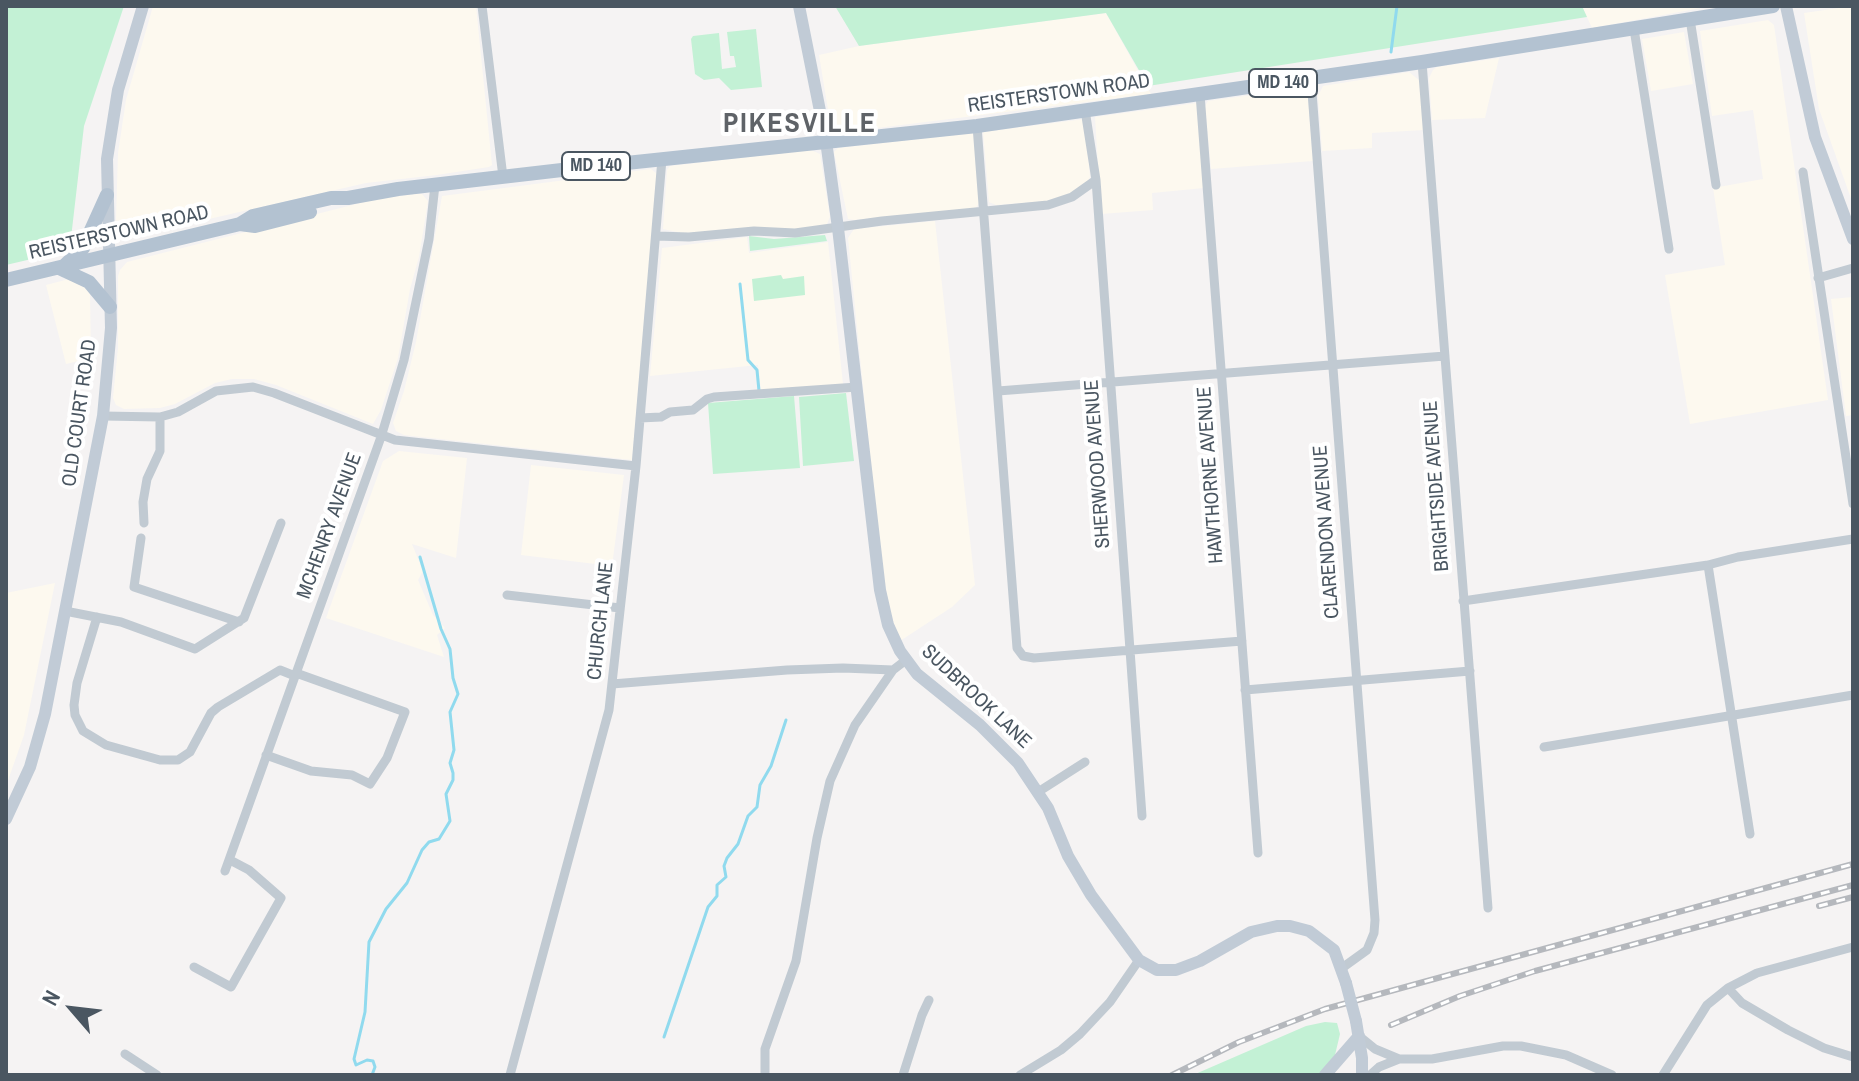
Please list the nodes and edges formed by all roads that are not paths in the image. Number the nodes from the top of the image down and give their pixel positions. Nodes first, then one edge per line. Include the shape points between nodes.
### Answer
1 (143, 6) edge
2 (482, 6) edge
3 (799, 6) edge
4 (1773, 6) edge
5 (1786, 6) edge
6 (1690, 19) junction
7 (1634, 29) junction
8 (1422, 62) junction
9 (1311, 79) junction
10 (1200, 94) junction
11 (1085, 110) junction
12 (977, 126) junction
13 (826, 141) junction
14 (662, 159) junction
15 (1803, 172) dead end
16 (503, 177) junction
17 (1096, 180) junction
18 (435, 185) junction
19 (1716, 185) dead end
20 (107, 195) junction
21 (985, 212) junction
22 (838, 228) junction
23 (656, 236) junction
24 (1853, 239) edge
25 (1669, 249) dead end
26 (108, 256) junction
27 (61, 267) junction
28 (1853, 268) edge
29 (1818, 278) junction
30 (6, 280) edge
31 (110, 307) junction
32 (1445, 356) junction
33 (1333, 365) junction
34 (1221, 374) junction
35 (1110, 382) junction
36 (857, 387) junction
37 (998, 391) junction
38 (103, 416) junction
39 (160, 417) junction
40 (640, 418) junction
41 (381, 437) junction
42 (636, 466) junction
43 (1853, 504) edge
44 (144, 523) dead end
45 (281, 523) dead end
46 (141, 538) dead end
47 (1853, 539) edge
48 (1708, 565) junction
49 (507, 595) dead end
50 (1463, 601) junction
51 (620, 608) junction
52 (65, 611) junction
53 (97, 617) junction
54 (239, 622) junction
55 (1242, 641) junction
56 (1130, 650) junction
57 (906, 660) junction
58 (893, 670) junction
59 (1470, 671) junction
60 (296, 674) junction
61 (1357, 680) junction
62 (612, 684) junction
63 (1245, 690) junction
64 (1853, 695) edge
65 (1732, 716) junction
66 (1544, 747) dead end
67 (266, 755) junction
68 (1085, 762) dead end
69 (1038, 792) junction
70 (1142, 816) dead end
71 (6, 819) edge
72 (1750, 834) dead end
73 (1258, 853) dead end
74 (230, 860) junction
75 (225, 871) dead end
76 (1488, 908) dead end
77 (1853, 947) edge
78 (1139, 960) junction
79 (194, 967) dead end
80 (1342, 968) junction
81 (1728, 988) junction
82 (929, 1000) dead end
83 (1359, 1036) junction
84 (125, 1054) dead end
85 (1853, 1057) edge
86 (1399, 1059) junction
87 (157, 1075) edge
88 (510, 1075) edge
89 (765, 1075) edge
90 (903, 1075) edge
91 (1020, 1075) edge
92 (1325, 1075) edge
93 (1362, 1075) edge
94 (1370, 1075) edge
95 (1612, 1075) edge
96 (1663, 1075) edge

1 - 20 street, OLD COURT ROAD via 112,119
2 - 16 street
3 - 13 street, SUDBROOK LANE
4 - 6 main road, REISTERSTOWN ROAD / MD 140
5 - 24 street via 1815,137
6 - 7 main road, REISTERSTOWN ROAD / MD 140
6 - 19 street
7 - 8 main road, REISTERSTOWN ROAD / MD 140
7 - 25 street
8 - 9 main road, REISTERSTOWN ROAD / MD 140
8 - 32 street, BRIGHTSIDE AVENUE
9 - 10 main road, REISTERSTOWN ROAD / MD 140
9 - 33 street, CLARENDON AVENUE
10 - 11 main road, REISTERSTOWN ROAD / MD 140
10 - 34 street, HAWTHORNE AVENUE
11 - 12 main road, REISTERSTOWN ROAD / MD 140
11 - 17 street, SHERWOOD AVENUE
12 - 13 main road, REISTERSTOWN ROAD / MD 140
12 - 21 street
13 - 14 main road, REISTERSTOWN ROAD / MD 140
13 - 22 street, SUDBROOK LANE
14 - 16 main road, REISTERSTOWN ROAD / MD 140
14 - 23 street, CHURCH LANE
15 - 29 street
16 - 18 main road, REISTERSTOWN ROAD / MD 140
17 - 21 street via 1062,202
17 - 35 street, SHERWOOD AVENUE
18 - 26 main road, REISTERSTOWN ROAD / MD 140 via 331,198
18 - 41 street, MCHENRY AVENUE via 404,360
20 - 26 street, OLD COURT ROAD
20 - 27 main road via 77,256
21 - 22 street
21 - 37 street
22 - 23 street
22 - 36 street, SUDBROOK LANE
23 - 40 street, CHURCH LANE
26 - 27 main road, REISTERSTOWN ROAD / MD 140
26 - 31 street, OLD COURT ROAD
27 - 30 main road, REISTERSTOWN ROAD / MD 140
27 - 31 main road via 89,282
28 - 29 street
29 - 43 street
31 - 38 street, OLD COURT ROAD
32 - 33 street
32 - 50 street, BRIGHTSIDE AVENUE
33 - 34 street
33 - 61 street, CLARENDON AVENUE
34 - 35 street
34 - 55 street, HAWTHORNE AVENUE
35 - 37 street
35 - 56 street, SHERWOOD AVENUE
36 - 40 street via 714,397 693,410
36 - 57 street, SUDBROOK LANE via 880,590 888,625
37 - 56 street via 1016,642 1023,656
38 - 39 street
38 - 52 street, OLD COURT ROAD
39 - 41 street via 216,391 253,387
39 - 44 street via 158,459 147,479
40 - 42 street, CHURCH LANE
41 - 42 street
41 - 60 street, MCHENRY AVENUE
42 - 51 street, CHURCH LANE
45 - 54 street
46 - 54 street via 134,587
47 - 48 street
48 - 50 street
48 - 65 street
49 - 51 street
50 - 59 street, BRIGHTSIDE AVENUE
51 - 62 street, CHURCH LANE
52 - 53 street
52 - 71 street, OLD COURT ROAD via 37,744
53 - 54 street via 195,649
53 - 60 street via 74,705 83,731 106,745 178,760 190,752 218,707 280,670
55 - 56 street
55 - 63 street, HAWTHORNE AVENUE
56 - 70 street, SHERWOOD AVENUE
57 - 58 street
57 - 69 street, SUDBROOK LANE via 1005,748
58 - 62 street via 787,670
58 - 89 street via 855,725 830,781 796,961 765,1049
59 - 61 street
59 - 76 street, BRIGHTSIDE AVENUE
60 - 67 street, MCHENRY AVENUE
60 - 67 street via 405,712 370,784
61 - 63 street
61 - 80 street, CLARENDON AVENUE via 1374,933 1367,950
62 - 88 street, CHURCH LANE via 603,739
63 - 73 street, HAWTHORNE AVENUE
64 - 65 street
65 - 66 street
65 - 72 street
67 - 74 street, MCHENRY AVENUE
68 - 69 street
69 - 78 street, SUDBROOK LANE via 1091,895
74 - 75 street, MCHENRY AVENUE
74 - 79 street via 281,898 231,987
77 - 81 street via 1757,973
78 - 80 street via 1157,970 1176,970 1251,932 1277,926 1318,937 1334,950
78 - 91 street via 1080,1034
80 - 83 street, bridge
81 - 85 street via 1742,1003 1788,1030
81 - 96 street via 1707,1005
82 - 90 street
83 - 86 street
83 - 92 street
83 - 93 street
84 - 87 street
86 - 94 street
86 - 95 street via 1521,1046 1550,1050

